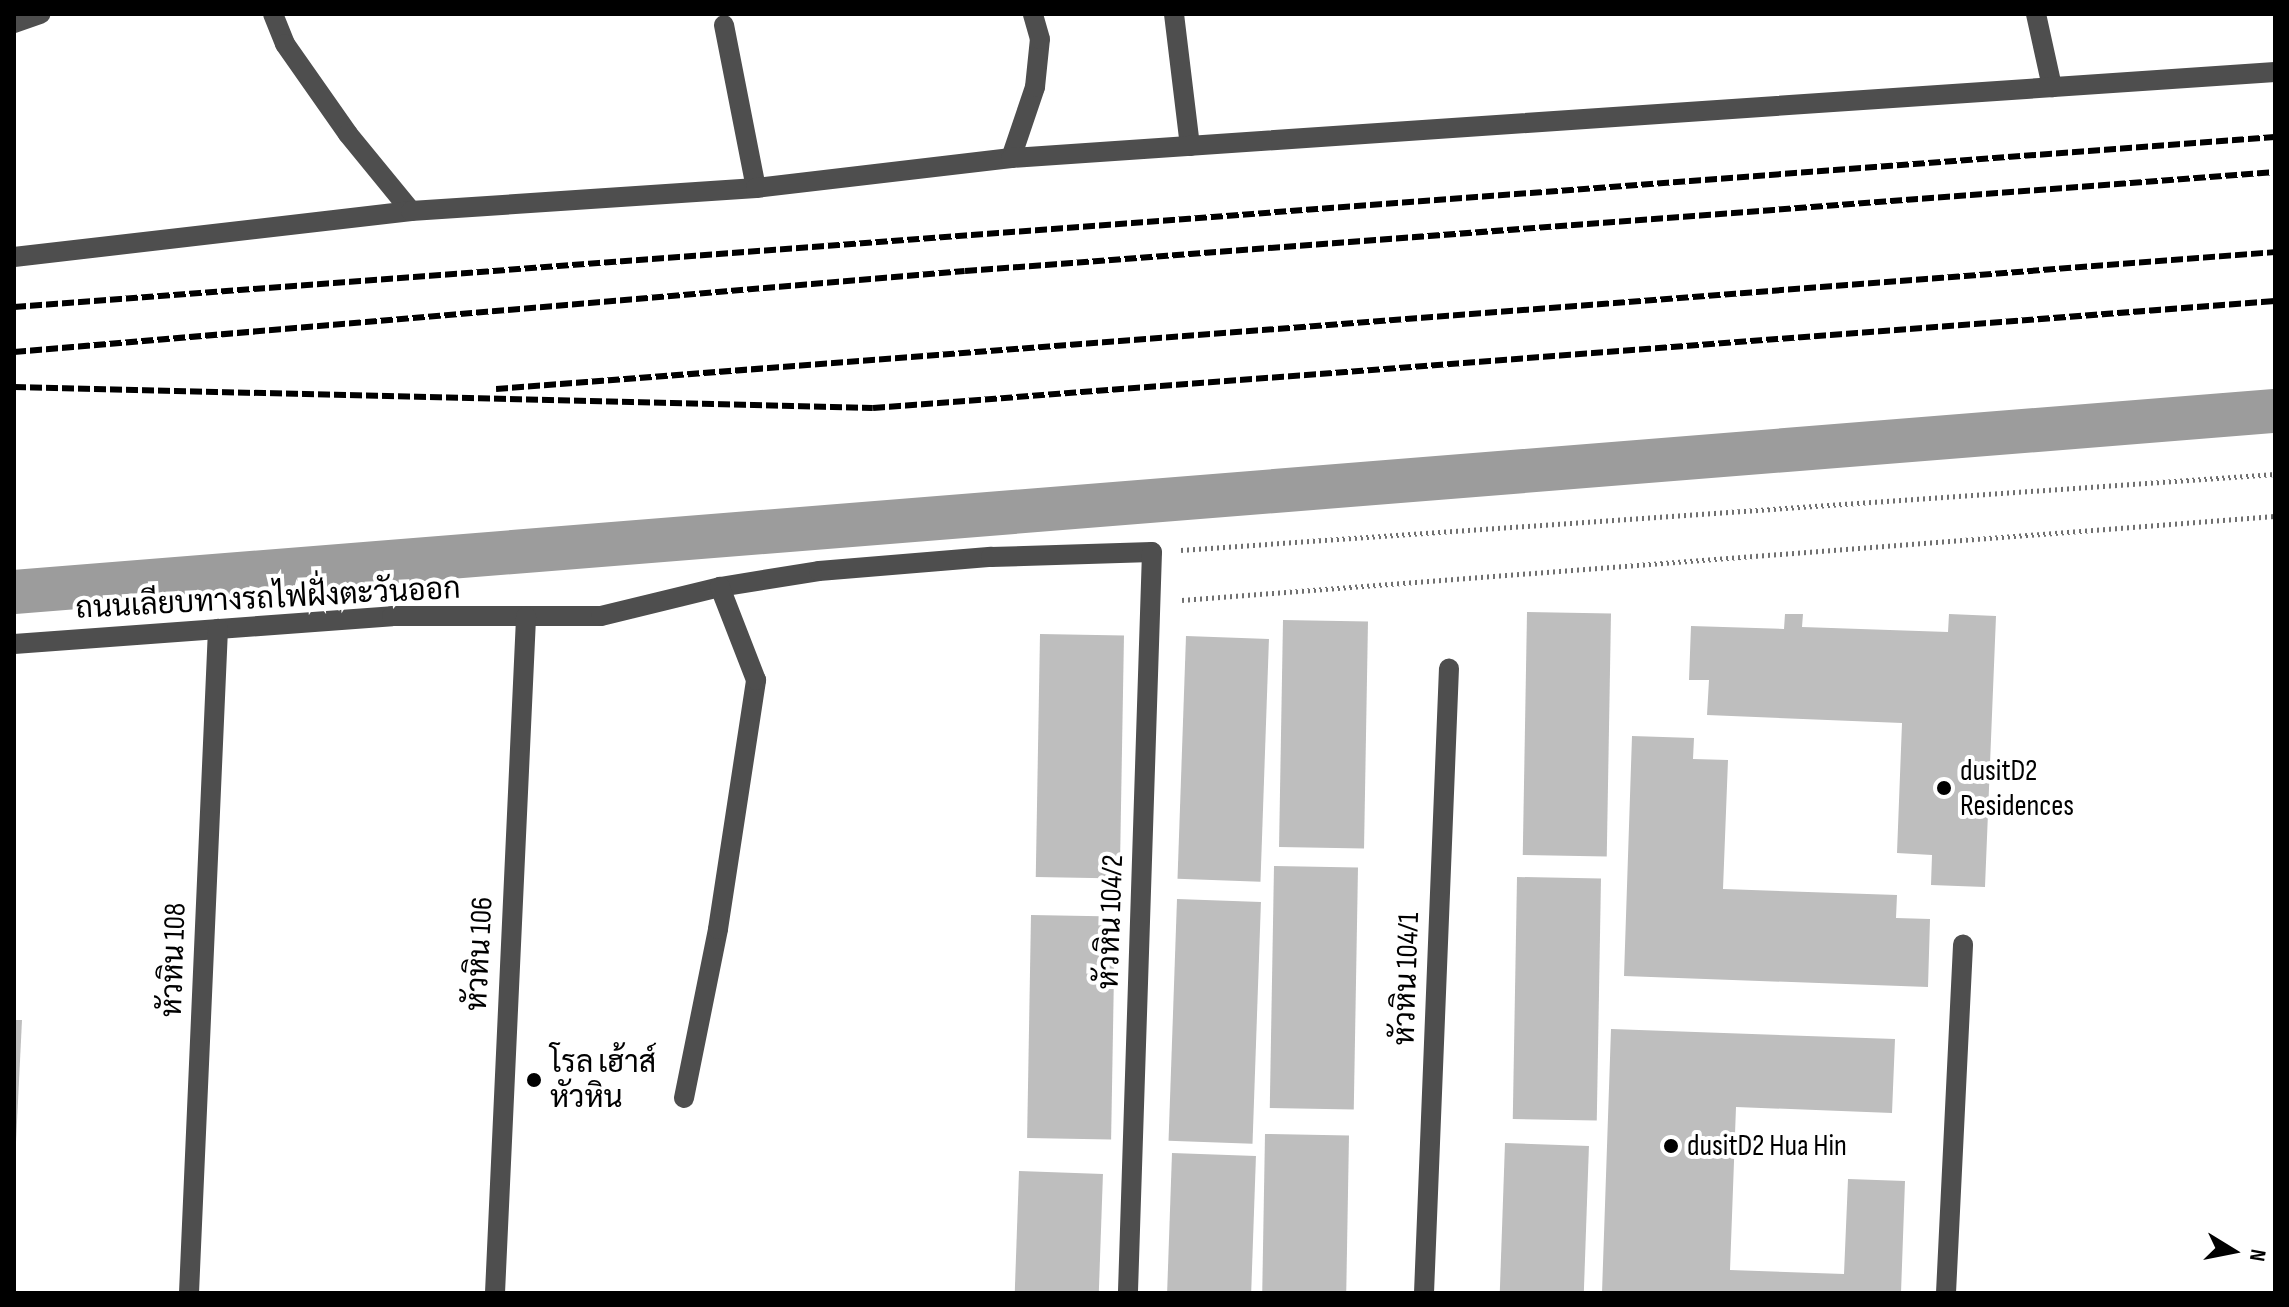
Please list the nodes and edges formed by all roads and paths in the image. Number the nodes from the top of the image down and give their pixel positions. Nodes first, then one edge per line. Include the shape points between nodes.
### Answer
1 (40, 14) edge
2 (273, 14) edge
3 (1033, 14) edge
4 (1174, 14) edge
5 (2036, 14) edge
6 (14, 23) edge
7 (724, 25) dead end
8 (2275, 72) edge
9 (2052, 87) junction
10 (1190, 146) junction
11 (1011, 158) junction
12 (756, 188) junction
13 (411, 211) junction
14 (14, 257) edge
15 (2275, 474) edge
16 (2275, 516) edge
17 (1152, 552) junction
18 (720, 587) junction
19 (1153, 602) junction
20 (526, 617) junction
21 (218, 629) junction
22 (14, 644) edge
23 (1449, 668) dead end
24 (1963, 944) dead end
25 (684, 1098) dead end
26 (189, 1293) edge
27 (495, 1293) edge
28 (1128, 1293) edge
29 (1424, 1293) edge
30 (1946, 1293) edge

1 - 6 street
2 - 13 street via 285,44 348,134
3 - 11 street via 1040,39 1035,87
4 - 10 street
5 - 9 street
7 - 12 street
8 - 9 street
9 - 10 street
10 - 11 street
11 - 12 street
12 - 13 street
13 - 14 street
15 - 17 path
16 - 19 path
17 - 18 street, ถนนเลียบทางรถไฟฝั่งตะวันออก via 850,568
17 - 19 street, หัวหิน 104/2
18 - 20 street, ถนนเลียบทางรถไฟฝั่งตะวันออก via 601,616
18 - 25 street via 756,680 718,929
19 - 28 street, หัวหิน 104/2
20 - 21 street, ถนนเลียบทางรถไฟฝั่งตะวันออก via 392,616
20 - 27 street, หัวหิน 106
21 - 22 street, ถนนเลียบทางรถไฟฝั่งตะวันออก
21 - 26 street, หัวหิน 108
23 - 29 street, หัวหิน 104/1
24 - 30 street

